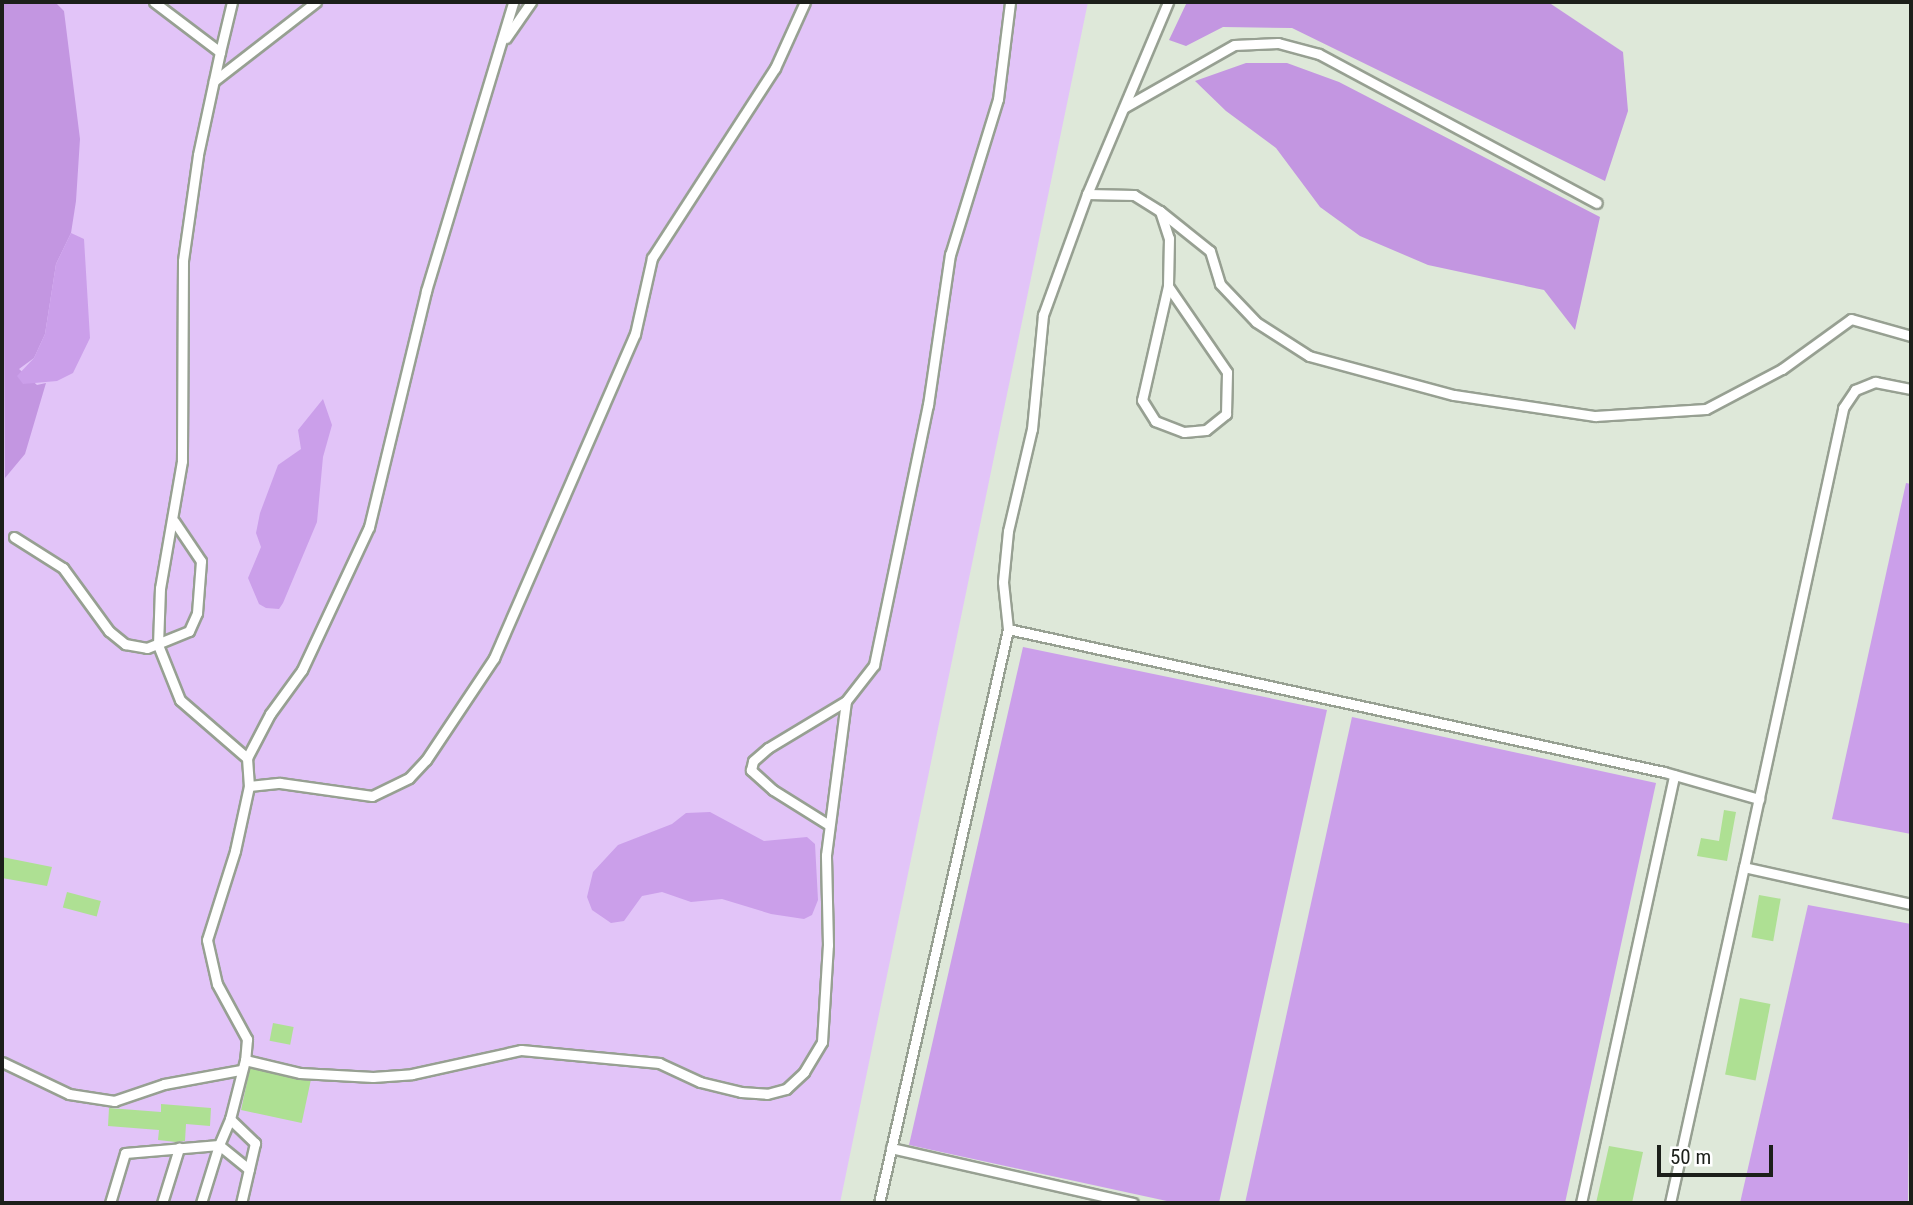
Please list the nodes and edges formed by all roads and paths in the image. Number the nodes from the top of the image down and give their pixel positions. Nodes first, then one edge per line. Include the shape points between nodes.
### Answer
1 (154, 2) edge
2 (232, 2) edge
3 (316, 2) edge
4 (513, 2) edge
5 (531, 2) edge
6 (805, 2) edge
7 (1010, 2) edge
8 (1168, 2) edge
9 (503, 42) junction
10 (219, 52) junction
11 (214, 81) junction
12 (1124, 108) junction
13 (1087, 194) junction
14 (1597, 203) dead end
15 (1160, 211) junction
16 (1168, 286) junction
17 (1911, 337) edge
18 (1911, 389) edge
19 (174, 521) junction
20 (14, 537) dead end
21 (1008, 629) junction
22 (158, 645) junction
23 (846, 701) junction
24 (247, 758) junction
25 (1674, 775) junction
26 (249, 786) junction
27 (1759, 799) junction
28 (829, 825) junction
29 (1744, 866) junction
30 (1911, 904) edge
31 (245, 1060) junction
32 (2, 1062) edge
33 (240, 1070) junction
34 (230, 1119) junction
35 (219, 1145) junction
36 (179, 1148) junction
37 (891, 1148) junction
38 (248, 1169) junction
39 (110, 1203) edge
40 (162, 1203) edge
41 (201, 1203) edge
42 (241, 1203) edge
43 (879, 1203) edge
44 (1133, 1203) edge
45 (1581, 1203) edge
46 (1670, 1203) edge

1 - 10 lane
2 - 10 lane
3 - 11 lane
4 - 9 lane
5 - 9 lane
6 - 26 lane via 775,68 652,258 635,334 494,658 426,760 409,778 372,796 280,783
7 - 23 lane via 998,99 950,255 928,405 877,653
8 - 12 lane
9 - 24 lane via 426,291 369,527 302,670 270,714
10 - 11 lane
11 - 19 lane via 183,261 182,461
12 - 13 lane
12 - 14 lane via 1234,45 1278,43 1319,54
13 - 15 lane via 1134,195
13 - 21 lane via 1044,315 1031,429 1008,531 1003,582
15 - 16 lane via 1169,238
15 - 17 lane via 1210,251 1220,284 1256,322 1309,356 1454,395 1595,416 1706,409 1782,369 1851,318
16 - 16 lane via 1142,400 1155,421 1184,432 1206,430 1226,414 1227,372
18 - 27 lane via 1875,382 1855,390 1843,408
19 - 22 lane via 160,588
19 - 22 lane via 196,551 203,573 194,623 189,631
20 - 22 lane via 63,568 109,631 125,644 138,648
21 - 25 lane
21 - 37 lane
22 - 24 lane via 180,701
23 - 28 lane
23 - 28 lane via 768,748 753,761 751,770 773,790
24 - 26 lane
25 - 27 lane
25 - 45 lane
26 - 31 lane via 235,851 207,940 217,984 247,1039
27 - 29 lane
28 - 31 lane via 822,1042 804,1072 786,1089 741,1093 700,1082 659,1063 521,1050 412,1074 373,1077 300,1073
29 - 30 lane
29 - 46 lane
31 - 33 lane
32 - 33 lane via 69,1094 114,1101 164,1084
33 - 34 lane
34 - 35 lane
34 - 38 lane via 255,1143
35 - 36 lane
35 - 38 lane
35 - 41 lane
36 - 39 lane via 125,1153
36 - 40 lane
37 - 43 lane
37 - 44 lane
38 - 42 lane

